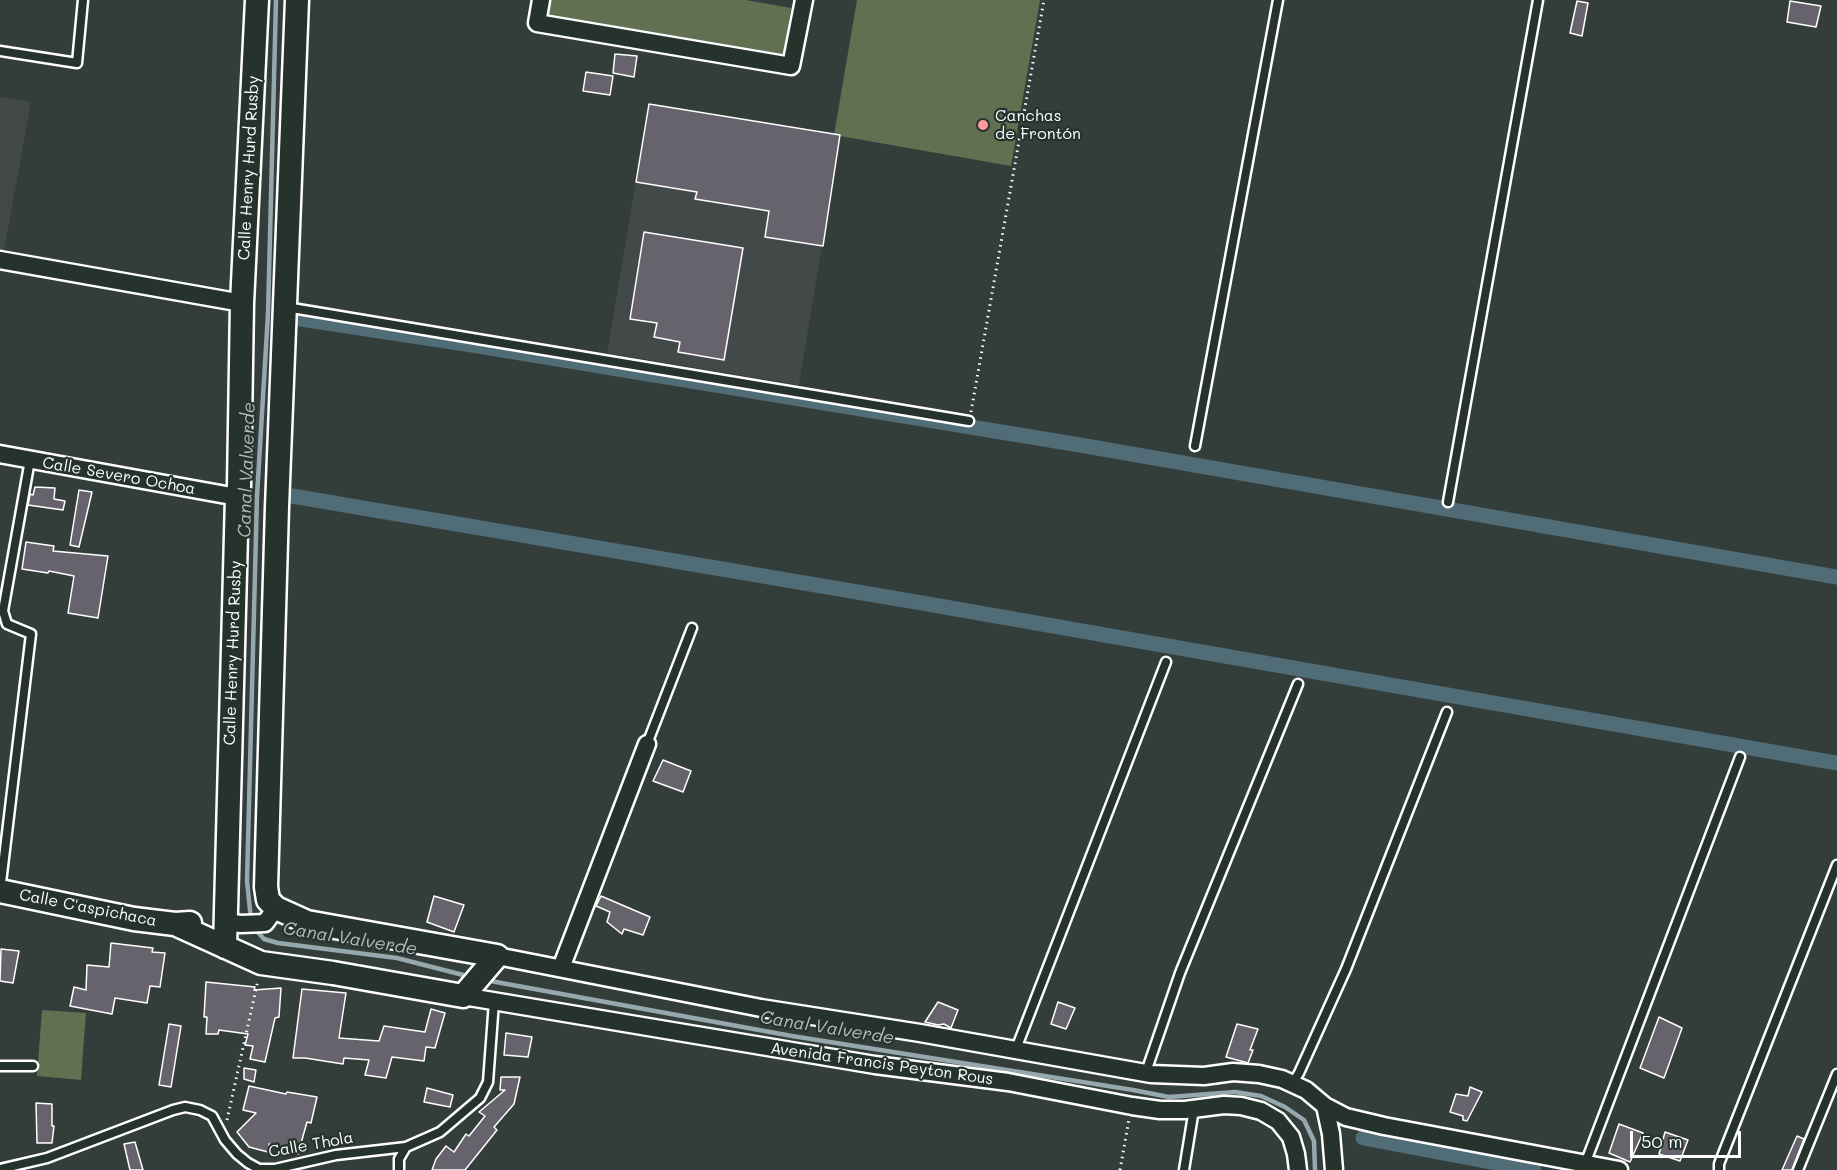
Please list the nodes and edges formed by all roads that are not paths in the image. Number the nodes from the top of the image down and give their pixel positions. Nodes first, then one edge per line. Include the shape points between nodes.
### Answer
1 (83, 0) edge
2 (257, 0) edge
3 (297, 0) edge
4 (541, 0) edge
5 (804, 0) edge
6 (1278, 0) edge
7 (1538, 0) edge
8 (0, 51) edge
9 (0, 260) edge
10 (242, 303) junction
11 (285, 307) junction
12 (969, 422) road end
13 (1196, 446) dead end
14 (0, 454) edge
15 (30, 460) junction
16 (237, 497) junction
17 (1448, 502) dead end
18 (692, 628) dead end
19 (1166, 662) dead end
20 (1298, 684) dead end
21 (1447, 712) dead end
22 (648, 744) joint
23 (1740, 756) dead end
24 (1837, 865) edge
25 (0, 891) edge
26 (270, 915) junction
27 (233, 923) junction
28 (175, 924) junction
29 (225, 947) junction
30 (561, 968) junction
31 (480, 977) junction
32 (494, 1002) junction
33 (1016, 1049) junction
34 (0, 1066) edge
35 (33, 1066) dead end
36 (1146, 1072) junction
37 (1837, 1074) edge
38 (1292, 1084) junction
39 (1325, 1106) junction
40 (1194, 1109) junction
41 (406, 1147) junction
42 (48, 1158) junction
43 (1585, 1164) junction
44 (0, 1169) edge
45 (50, 1170) edge
46 (399, 1170) edge
47 (1184, 1170) edge
48 (1298, 1170) edge
49 (1334, 1170) edge
50 (1619, 1170) edge
51 (1719, 1170) edge
52 (1798, 1170) edge

1 - 8 lane via 77,63
2 - 10 street, Calle Henry Hurd Rusby
3 - 11 street
4 - 5 street via 537,23 791,66
6 - 13 lane
7 - 17 lane
9 - 10 street
10 - 16 street, Calle Henry Hurd Rusby
11 - 12 lane
11 - 26 street via 266,887
14 - 15 street, Calle Severo Ochoa
15 - 16 street, Calle Severo Ochoa
15 - 25 lane via 3,611 7,624 31,634
16 - 27 street, Calle Henry Hurd Rusby
18 - 22 lane
19 - 33 lane
20 - 36 lane via 1180,973
21 - 38 lane via 1346,969
22 - 30 street
23 - 43 lane
24 - 51 lane
25 - 28 street, Calle C'aspichaca
26 - 27 street
26 - 31 street via 307,922
27 - 28 street, Calle C'aspichaca
27 - 29 street, Calle Henry Hurd Rusby
28 - 29 street, Calle C'aspichaca
29 - 31 street, Calle C'aspichaca via 261,963 333,973
30 - 31 street
30 - 33 street via 749,1006
31 - 32 street, Avenida Francis Peyton Rous
32 - 40 street, Avenida Francis Peyton Rous via 875,1065 1008,1082 1132,1106
32 - 41 lane, Calle Thola via 488,1082 480,1098 440,1131
33 - 36 street
34 - 35 lane
36 - 38 street via 1259,1074
37 - 52 lane
38 - 39 street
39 - 43 street via 1346,1117 1384,1126
39 - 49 street
40 - 47 lane
40 - 48 street, Avenida Francis Peyton Rous via 1224,1105 1261,1111 1278,1121 1291,1137
41 - 42 lane, Calle Thola via 259,1169 225,1140 212,1116 185,1107
41 - 46 lane via 399,1159
42 - 44 lane, Calle Thola
42 - 45 lane
43 - 50 street

